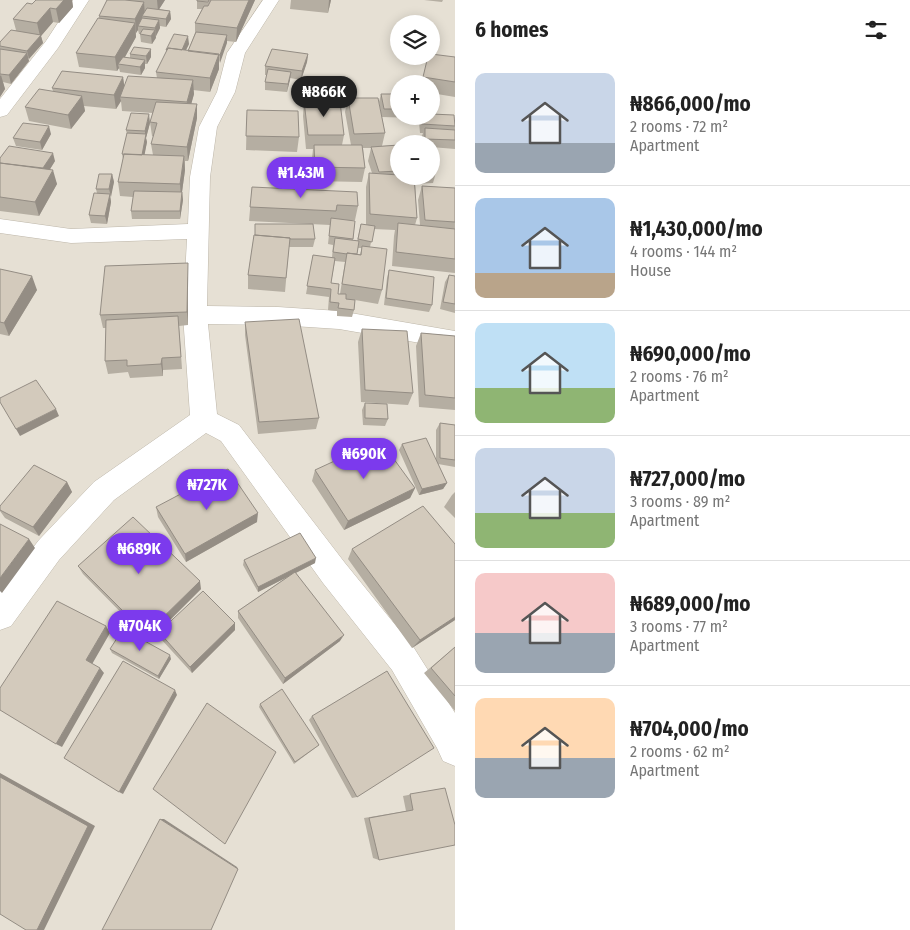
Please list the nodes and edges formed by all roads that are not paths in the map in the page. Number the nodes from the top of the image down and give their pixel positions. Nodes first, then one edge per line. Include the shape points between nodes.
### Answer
1 (81, 0) edge
2 (270, 0) edge
3 (0, 111) edge
4 (0, 226) edge
5 (197, 231) junction
6 (195, 315) junction
7 (455, 340) edge
8 (204, 420) junction
9 (0, 615) edge
10 (455, 749) edge

1 - 3 street via 52,44
2 - 5 street via 236,53 226,92 208,128 200,177
4 - 5 street via 71,236
5 - 6 street
6 - 7 street via 282,314 362,322 427,338
6 - 8 street
8 - 9 street via 104,491 49,550
8 - 10 street via 230,433 334,573 403,659

